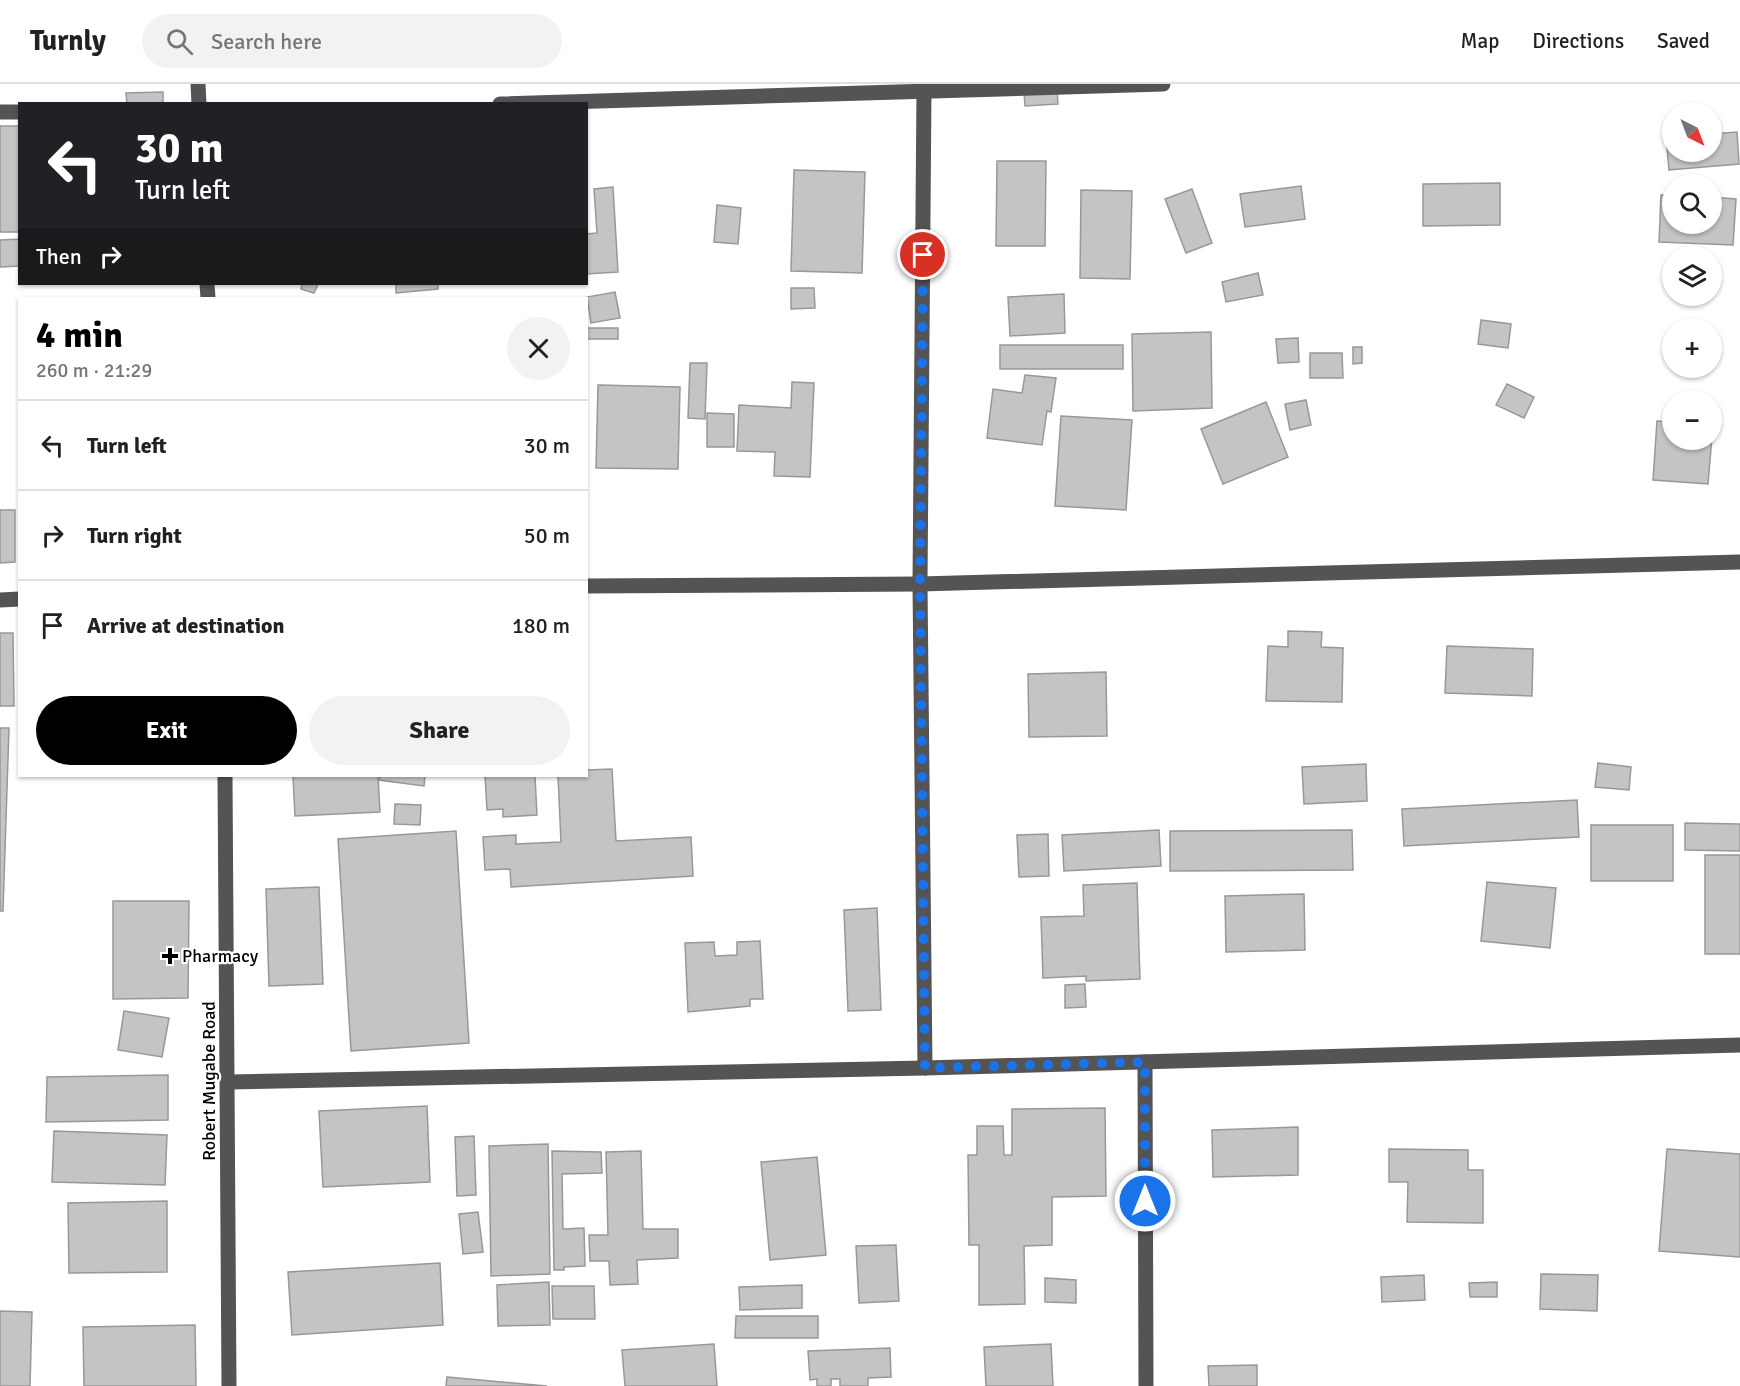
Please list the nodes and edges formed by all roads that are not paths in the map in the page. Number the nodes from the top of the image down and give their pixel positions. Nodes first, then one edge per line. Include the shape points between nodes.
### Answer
1 (198, 84) edge
2 (1163, 84) edge
3 (924, 90) junction
4 (199, 102) edge
5 (561, 102) edge
6 (0, 112) edge
7 (18, 112) edge
8 (1740, 562) edge
9 (920, 584) junction
10 (588, 586) edge
11 (18, 599) edge
12 (0, 600) edge
13 (225, 777) edge
14 (1740, 1045) edge
15 (1145, 1062) junction
16 (925, 1068) junction
17 (229, 1082) junction
18 (229, 1386) edge
19 (1146, 1386) edge

1 - 4 street
2 - 3 street
3 - 5 street
3 - 9 street
6 - 7 street
8 - 9 street
9 - 10 street
9 - 16 street
11 - 12 street
13 - 17 street, Robert Mugabe Road
14 - 15 street
15 - 16 street
15 - 19 street
16 - 17 street
17 - 18 street, Robert Mugabe Road

